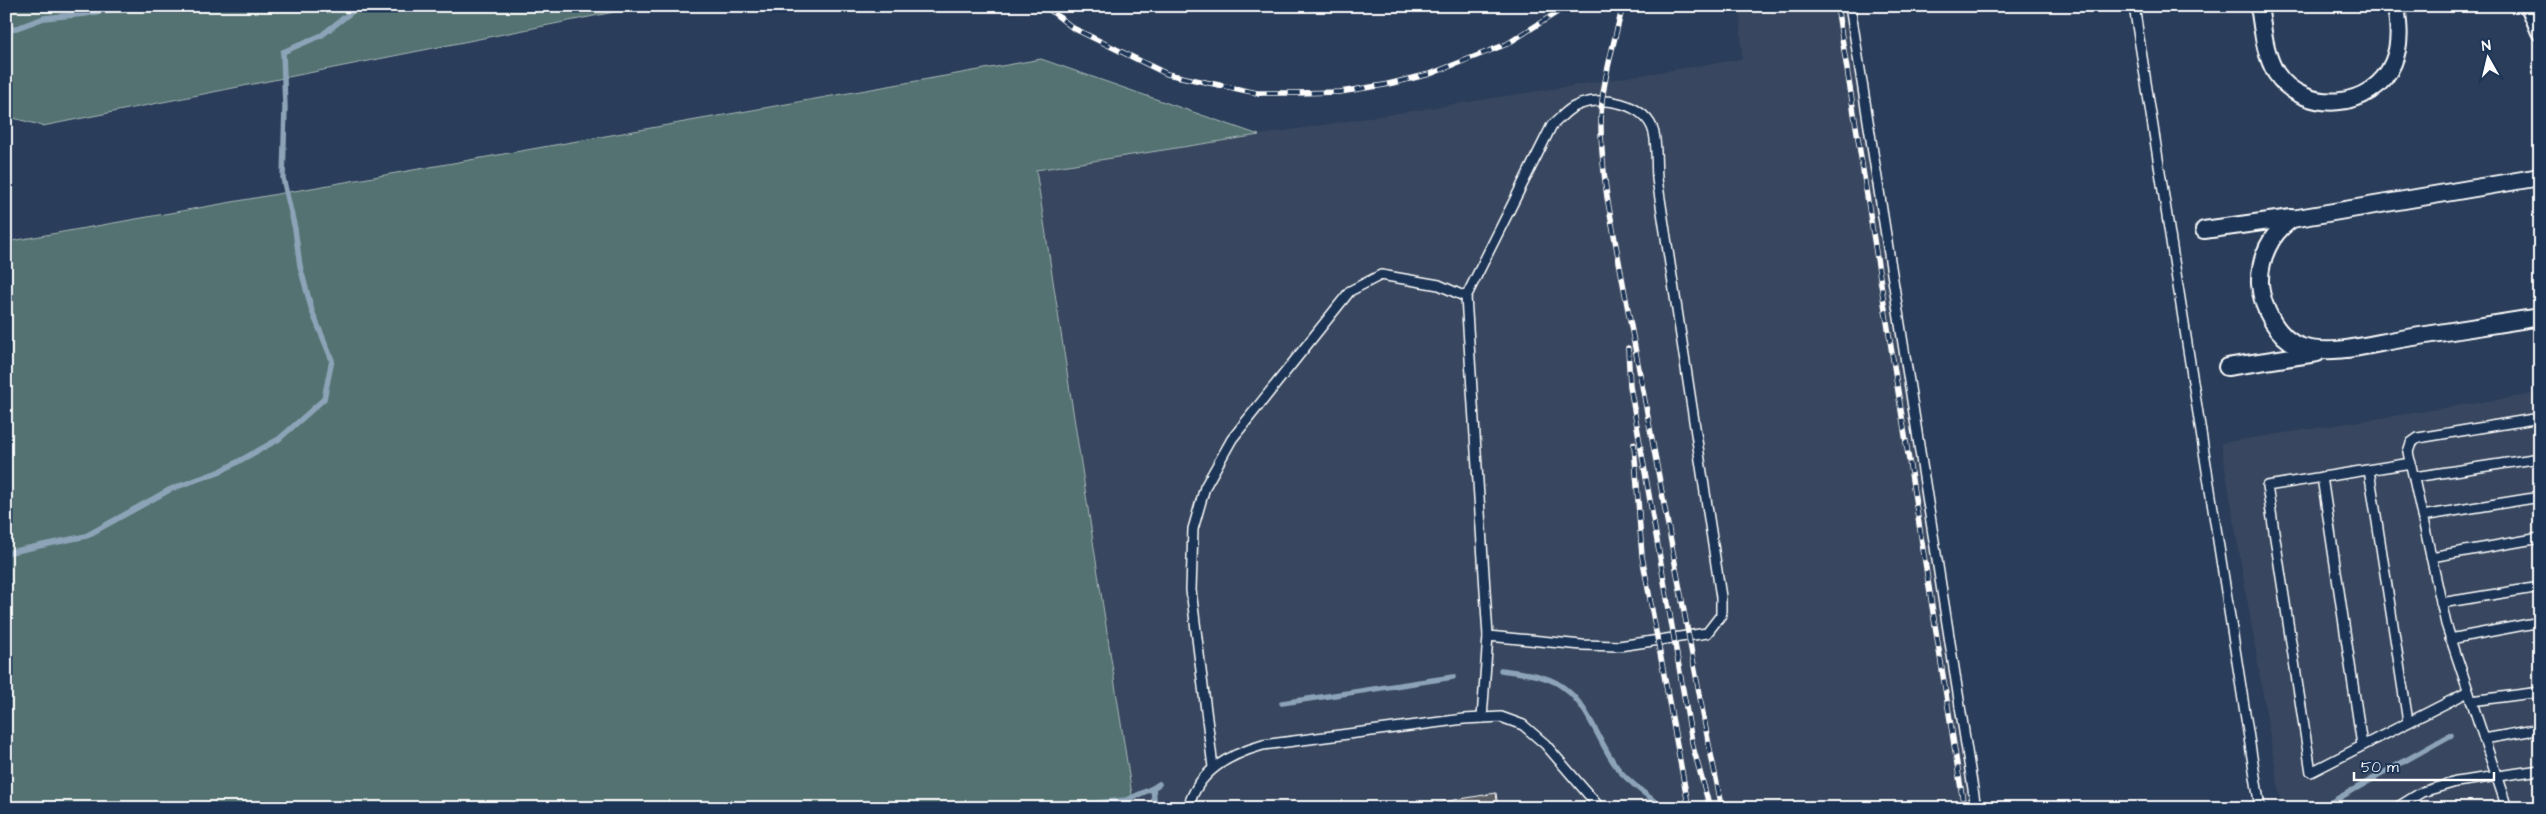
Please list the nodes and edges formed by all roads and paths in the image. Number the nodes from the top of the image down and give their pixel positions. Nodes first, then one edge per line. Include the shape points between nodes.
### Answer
1 (1850, 6) edge
2 (2134, 6) edge
3 (2259, 6) edge
4 (2396, 6) edge
5 (2529, 6) edge
6 (2540, 32) edge
7 (2540, 177) edge
8 (2309, 215) junction
9 (2204, 230) dead end
10 (1466, 298) junction
11 (2540, 317) edge
12 (2344, 349) junction
13 (2228, 367) dead end
14 (2540, 418) edge
15 (2540, 458) edge
16 (2411, 464) junction
17 (2369, 470) junction
18 (2322, 478) junction
19 (2414, 478) junction
20 (2540, 497) edge
21 (2422, 516) junction
22 (2540, 538) edge
23 (2431, 557) junction
24 (2540, 587) edge
25 (2441, 603) junction
26 (2540, 622) edge
27 (1488, 636) junction
28 (2450, 639) junction
29 (2468, 692) junction
30 (2540, 692) edge
31 (2471, 701) junction
32 (1482, 718) junction
33 (2408, 722) junction
34 (2540, 730) edge
35 (2484, 739) junction
36 (2362, 745) junction
37 (1213, 767) junction
38 (2540, 770) edge
39 (2497, 777) junction
40 (1188, 808) edge
41 (1600, 808) edge
42 (1976, 808) edge
43 (2260, 808) edge
44 (2396, 808) edge
45 (2507, 808) edge

1 - 42 lane
2 - 43 lane
3 - 4 street via 2269,60 2277,73 2298,94 2327,102 2359,96 2371,89 2392,65 2399,34
5 - 6 street
7 - 8 street
8 - 9 street
8 - 12 street via 2292,219 2279,228 2268,245 2260,279 2261,296 2266,309 2290,342 2303,348
10 - 27 lane
10 - 27 lane via 1552,125 1576,106 1602,102 1627,105 1645,115 1654,132 1657,179 1721,597 1721,616 1707,632 1619,646
10 - 37 lane via 1439,285 1381,276 1350,291 1232,439 1205,487 1193,529 1192,590
11 - 12 street
12 - 13 street
14 - 16 lane via 2418,438 2411,443 2408,452
15 - 19 lane
16 - 17 lane
16 - 19 lane
17 - 18 lane
17 - 33 lane
18 - 36 lane
18 - 36 lane via 2267,486 2311,772
19 - 21 lane
20 - 21 lane
21 - 23 lane
22 - 23 lane
23 - 25 lane
24 - 25 lane
25 - 28 lane
26 - 28 lane
27 - 32 lane
28 - 29 lane
29 - 31 lane
29 - 33 lane
30 - 31 lane
31 - 35 lane
32 - 37 lane via 1263,745 1241,751
32 - 41 lane via 1500,718 1523,725 1545,744
33 - 36 lane
34 - 35 lane
35 - 39 lane
37 - 40 lane via 1192,792
38 - 39 lane
39 - 44 lane via 2456,782 2422,792
39 - 45 lane

